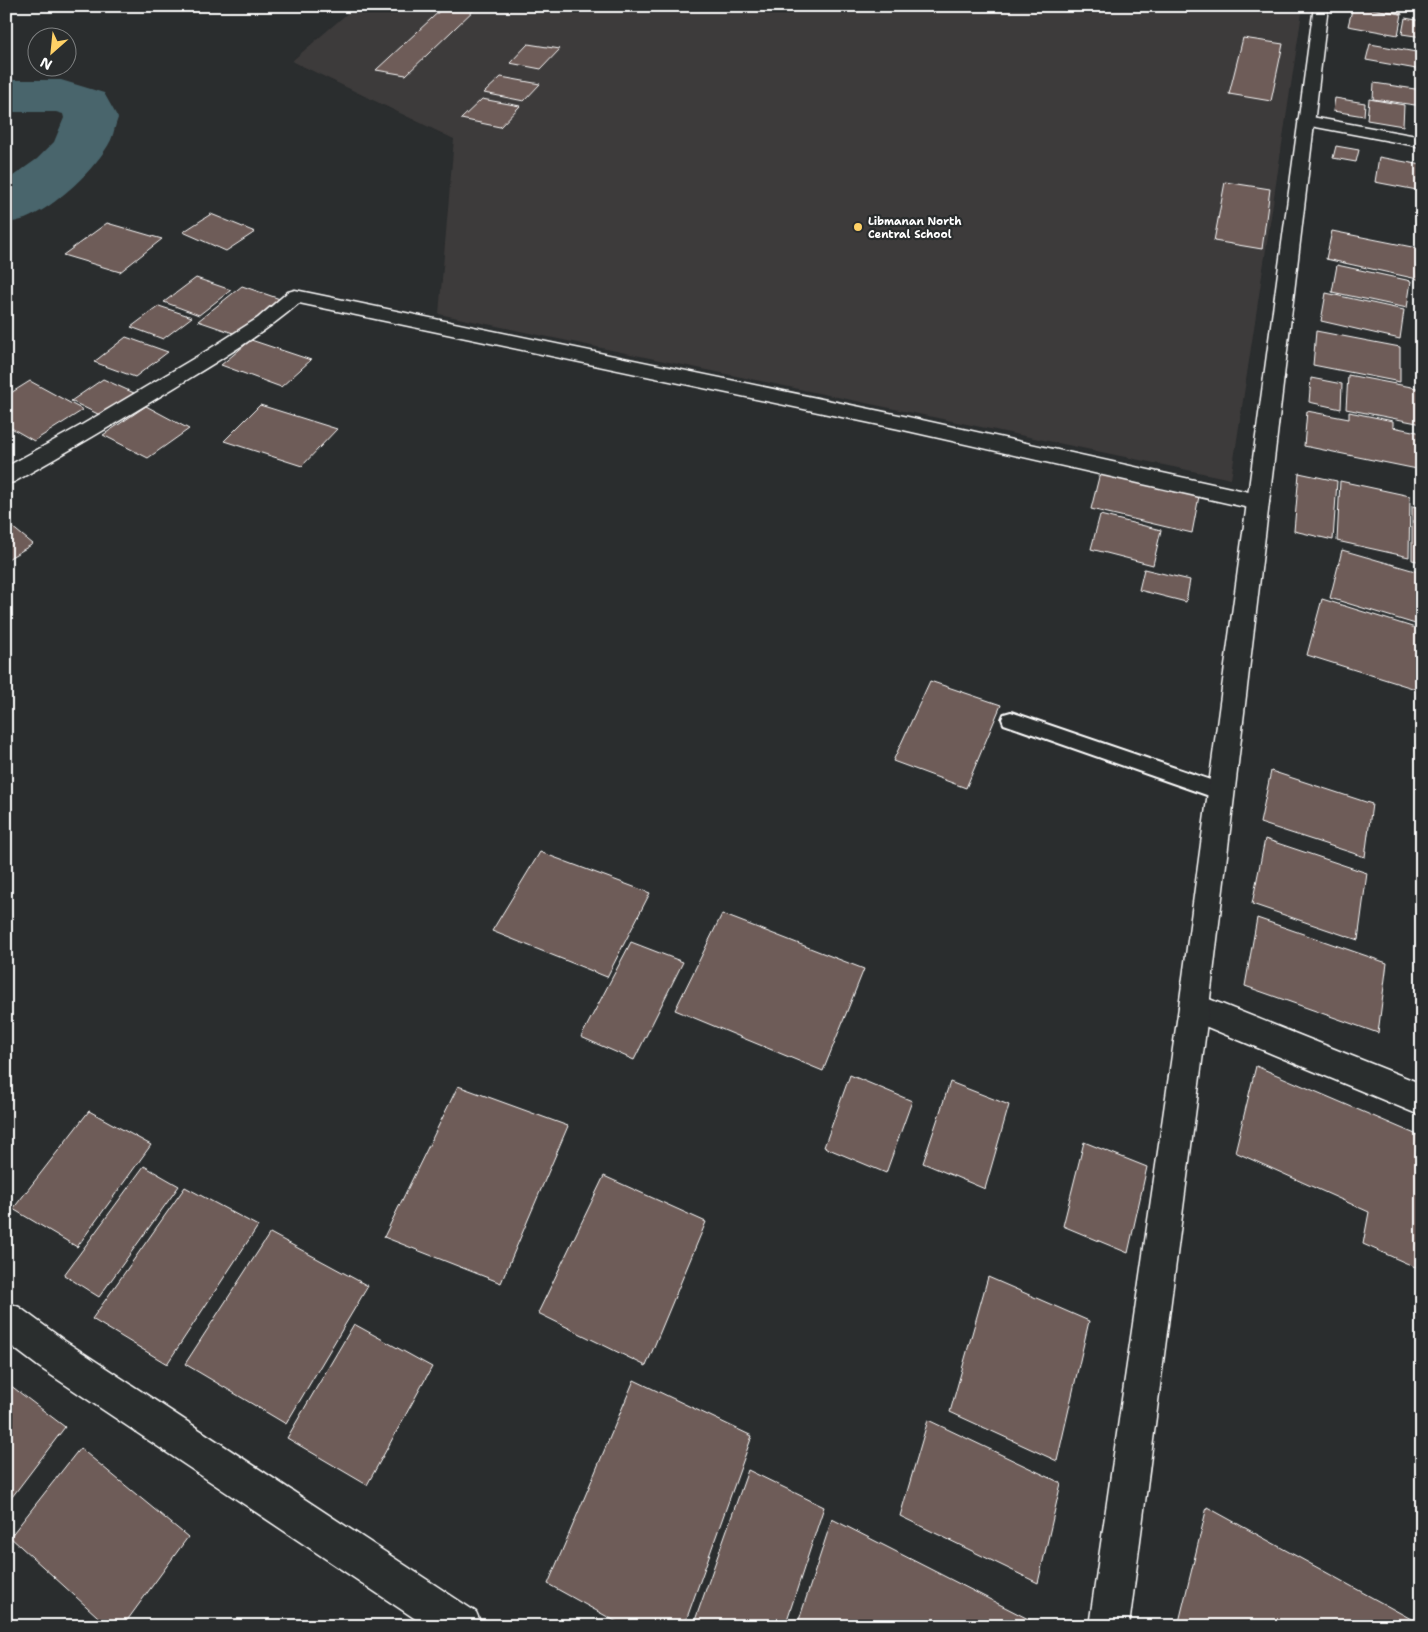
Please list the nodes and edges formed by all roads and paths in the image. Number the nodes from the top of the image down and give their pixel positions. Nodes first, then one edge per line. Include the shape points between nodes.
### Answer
1 (1321, 6) edge
2 (1306, 121) junction
3 (1422, 142) edge
4 (6, 477) edge
5 (1258, 502) junction
6 (1011, 719) dead end
7 (1222, 792) junction
8 (1194, 1007) junction
9 (1422, 1100) edge
10 (6, 1320) edge
11 (462, 1626) edge
12 (1109, 1626) edge

1 - 2 street
2 - 3 street
2 - 5 street
4 - 5 street via 223,349 265,322 295,296 899,422
5 - 7 street
6 - 7 lane
7 - 8 street
8 - 9 street
8 - 12 street
10 - 11 street via 52,1354

